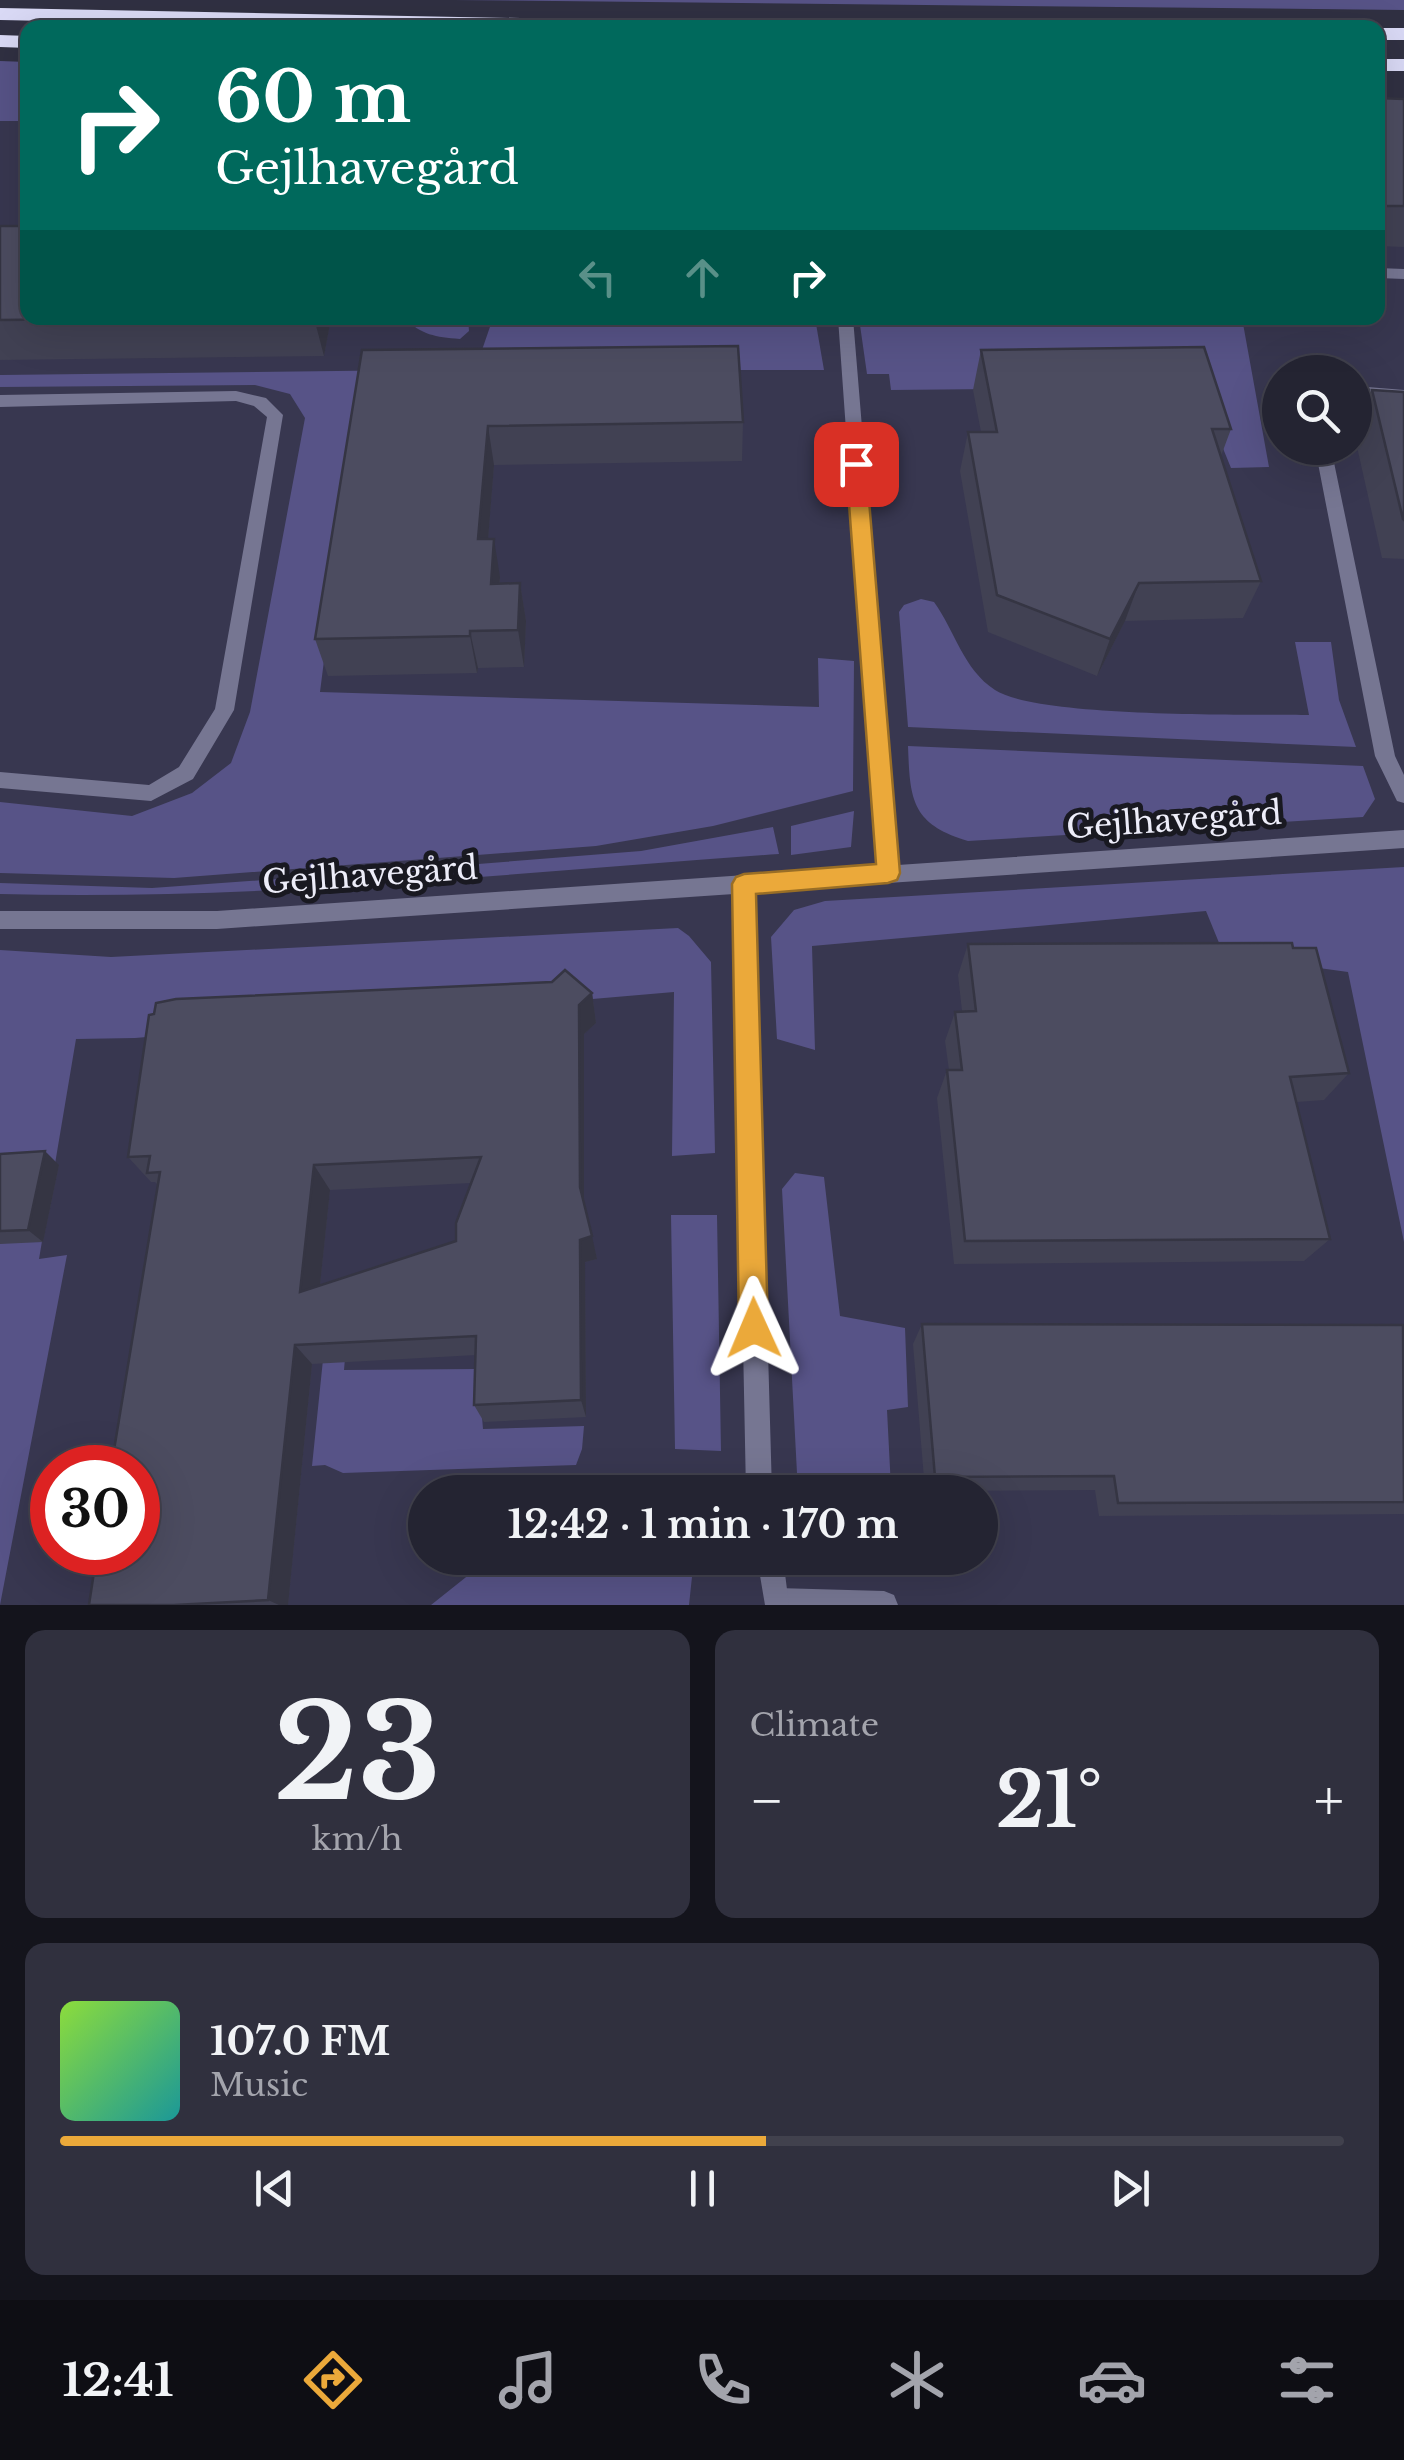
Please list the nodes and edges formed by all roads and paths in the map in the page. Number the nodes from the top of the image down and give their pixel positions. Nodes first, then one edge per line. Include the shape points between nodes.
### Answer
1 (0, 14) edge
2 (309, 20) edge
3 (845, 325) edge
4 (1372, 393) edge
5 (1404, 395) edge
6 (0, 401) edge
7 (1326, 465) edge
8 (0, 780) edge
9 (1404, 795) edge
10 (1404, 839) edge
11 (888, 873) junction
12 (744, 884) junction
13 (0, 920) edge
14 (758, 1475) edge
15 (773, 1575) edge
16 (884, 1605) edge

1 - 2 highway
3 - 11 street
4 - 5 street
6 - 8 street via 236,396 275,414 224,710 186,773 151,793
7 - 9 street via 1384,756
10 - 11 street, Gejlhavegård
11 - 12 street, Gejlhavegård
12 - 13 street, Gejlhavegård via 217,920
12 - 14 street
15 - 16 street via 777,1602

